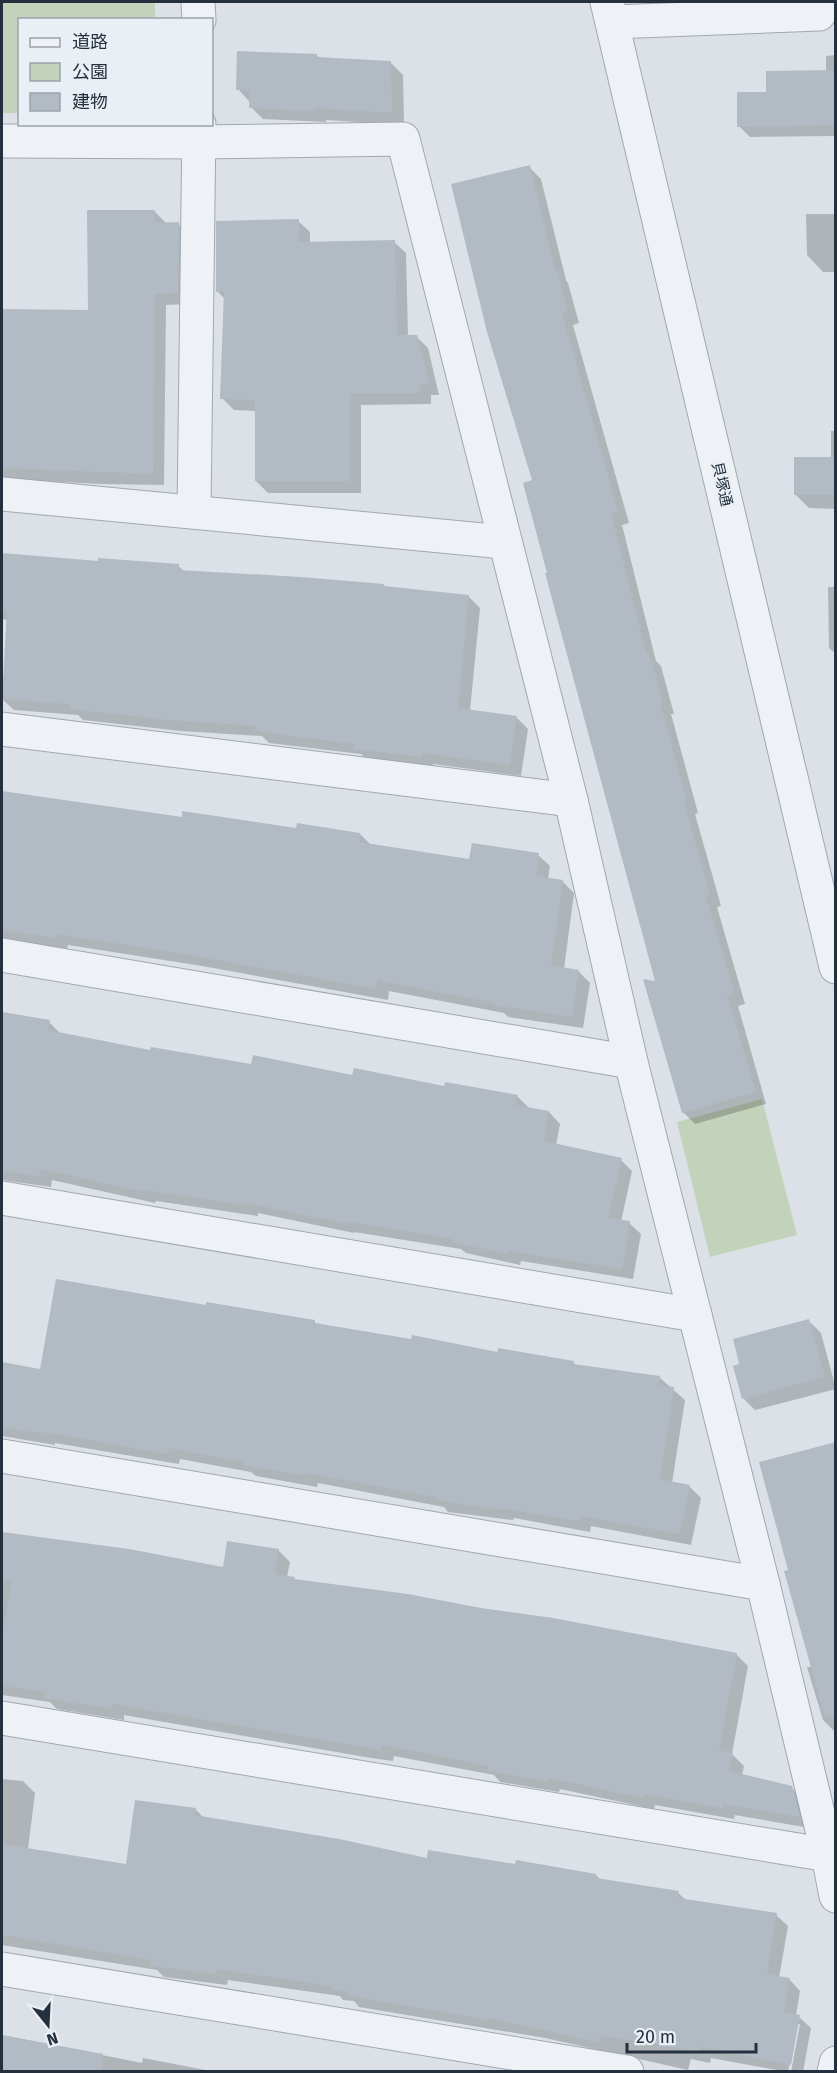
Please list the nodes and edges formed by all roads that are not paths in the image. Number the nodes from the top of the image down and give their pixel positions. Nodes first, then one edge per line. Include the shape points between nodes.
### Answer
1 (198, 2) edge
2 (819, 2) edge
3 (610, 12) edge
4 (199, 18) edge
5 (199, 133) edge
6 (2, 141) edge
7 (2, 494) edge
8 (194, 512) junction
9 (504, 542) junction
10 (2, 729) edge
11 (571, 800) junction
12 (2, 955) edge
13 (836, 967) edge
14 (631, 1062) junction
15 (2, 1198) edge
16 (695, 1315) junction
17 (2, 1456) edge
18 (763, 1584) junction
19 (2, 1718) edge
20 (828, 1855) junction
21 (836, 1896) edge
22 (2, 1969) edge
23 (836, 2063) edge
24 (627, 2072) edge
25 (834, 2072) edge

1 - 4 street
2 - 3 street via 819,14
3 - 13 street, 貝塚通
5 - 6 street
5 - 8 street
5 - 9 street via 403,139
7 - 8 street
8 - 9 street
9 - 11 street
10 - 11 street
11 - 14 street
12 - 14 street
14 - 16 street
15 - 16 street
16 - 18 street
17 - 18 street
18 - 20 street
19 - 20 street
20 - 21 street
22 - 24 street
23 - 25 street

